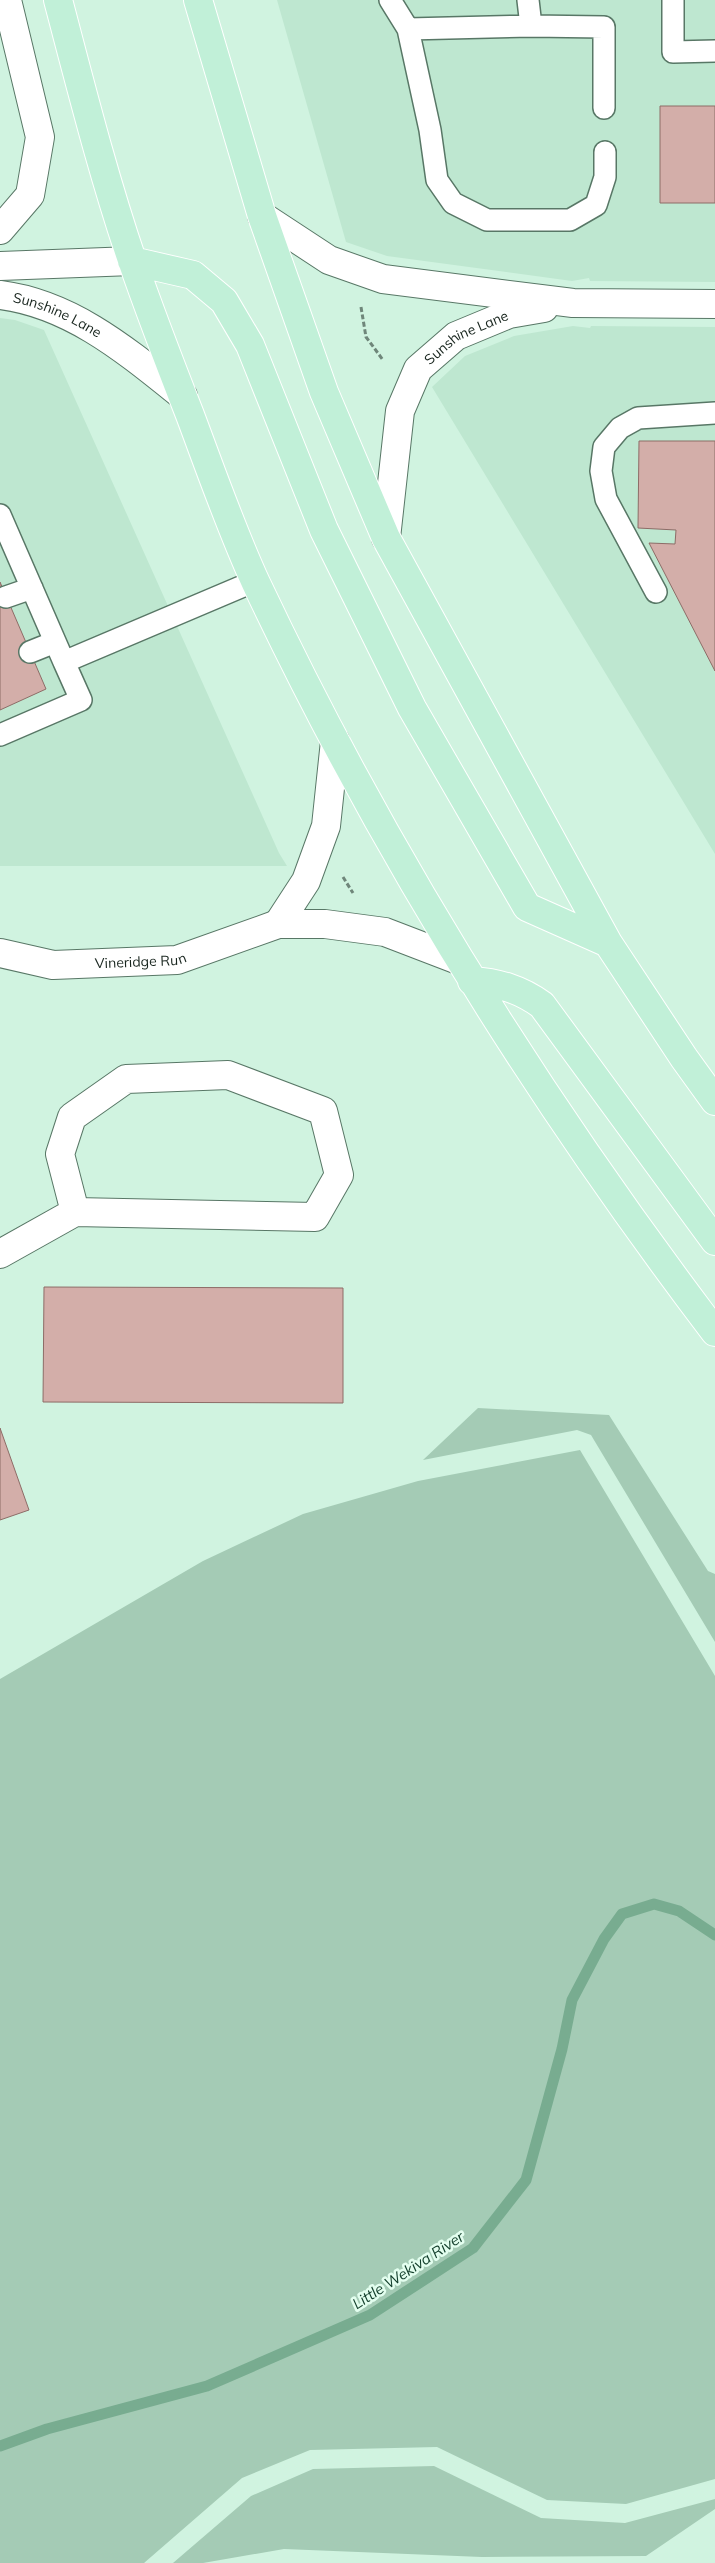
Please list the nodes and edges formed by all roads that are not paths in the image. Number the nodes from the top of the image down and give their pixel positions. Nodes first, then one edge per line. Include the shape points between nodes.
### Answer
1 (7, 0) edge
2 (58, 0) edge
3 (198, 0) edge
4 (390, 0) edge
5 (528, 0) edge
6 (673, 0) edge
7 (531, 26) junction
8 (408, 29) junction
9 (715, 51) edge
10 (604, 108) dead end
11 (605, 152) dead end
12 (262, 216) junction
13 (0, 230) edge
14 (132, 261) junction
15 (0, 266) edge
16 (0, 295) edge
17 (573, 303) junction
18 (715, 304) edge
19 (183, 396) junction
20 (715, 413) edge
21 (0, 515) edge
22 (386, 538) junction
23 (255, 581) junction
24 (32, 588) junction
25 (656, 592) dead end
26 (6, 598) dead end
27 (55, 642) junction
28 (30, 652) dead end
29 (64, 662) junction
30 (0, 735) edge
31 (335, 741) junction
32 (278, 924) junction
33 (608, 943) junction
34 (0, 952) edge
35 (465, 970) junction
36 (715, 1101) edge
37 (74, 1212) junction
38 (715, 1241) edge
39 (0, 1254) edge
40 (715, 1332) edge

1 - 13 street via 40,137 30,195
2 - 14 main road via 98,152
3 - 12 main road
4 - 8 lane
5 - 7 lane
6 - 9 lane via 672,52
7 - 8 lane
7 - 10 lane via 604,27
8 - 11 lane via 430,130 437,180 453,203 487,220 570,220 596,205 605,177
12 - 17 street, Sunshine Lane via 329,260 384,279
12 - 22 main road via 324,392
14 - 15 street
14 - 19 main road
14 - 33 main road via 193,275 224,301 250,345 324,530 412,708 527,907
16 - 19 street, Sunshine Lane via 20,298 77,319 125,350
17 - 18 street, Sunshine Lane
17 - 22 street, Sunshine Lane via 509,314 456,336 418,368 400,411
19 - 23 main road
20 - 25 lane via 638,418 620,428 604,447 601,471 606,500
21 - 24 lane
22 - 33 main road
23 - 29 lane
23 - 31 main road
24 - 26 lane
24 - 27 lane
27 - 28 lane
27 - 29 lane
29 - 30 lane via 81,700
31 - 32 street via 326,826 306,881
31 - 35 main road
32 - 34 street, Vineridge Run via 177,960 53,965
32 - 35 street, Vineridge Run via 325,924 385,932
33 - 36 main road
35 - 38 main road via 525,992 542,1005
35 - 40 main road via 638,1231
37 - 37 street via 315,1217 339,1175 323,1111 228,1075 126,1079 72,1117 60,1154
37 - 39 street

